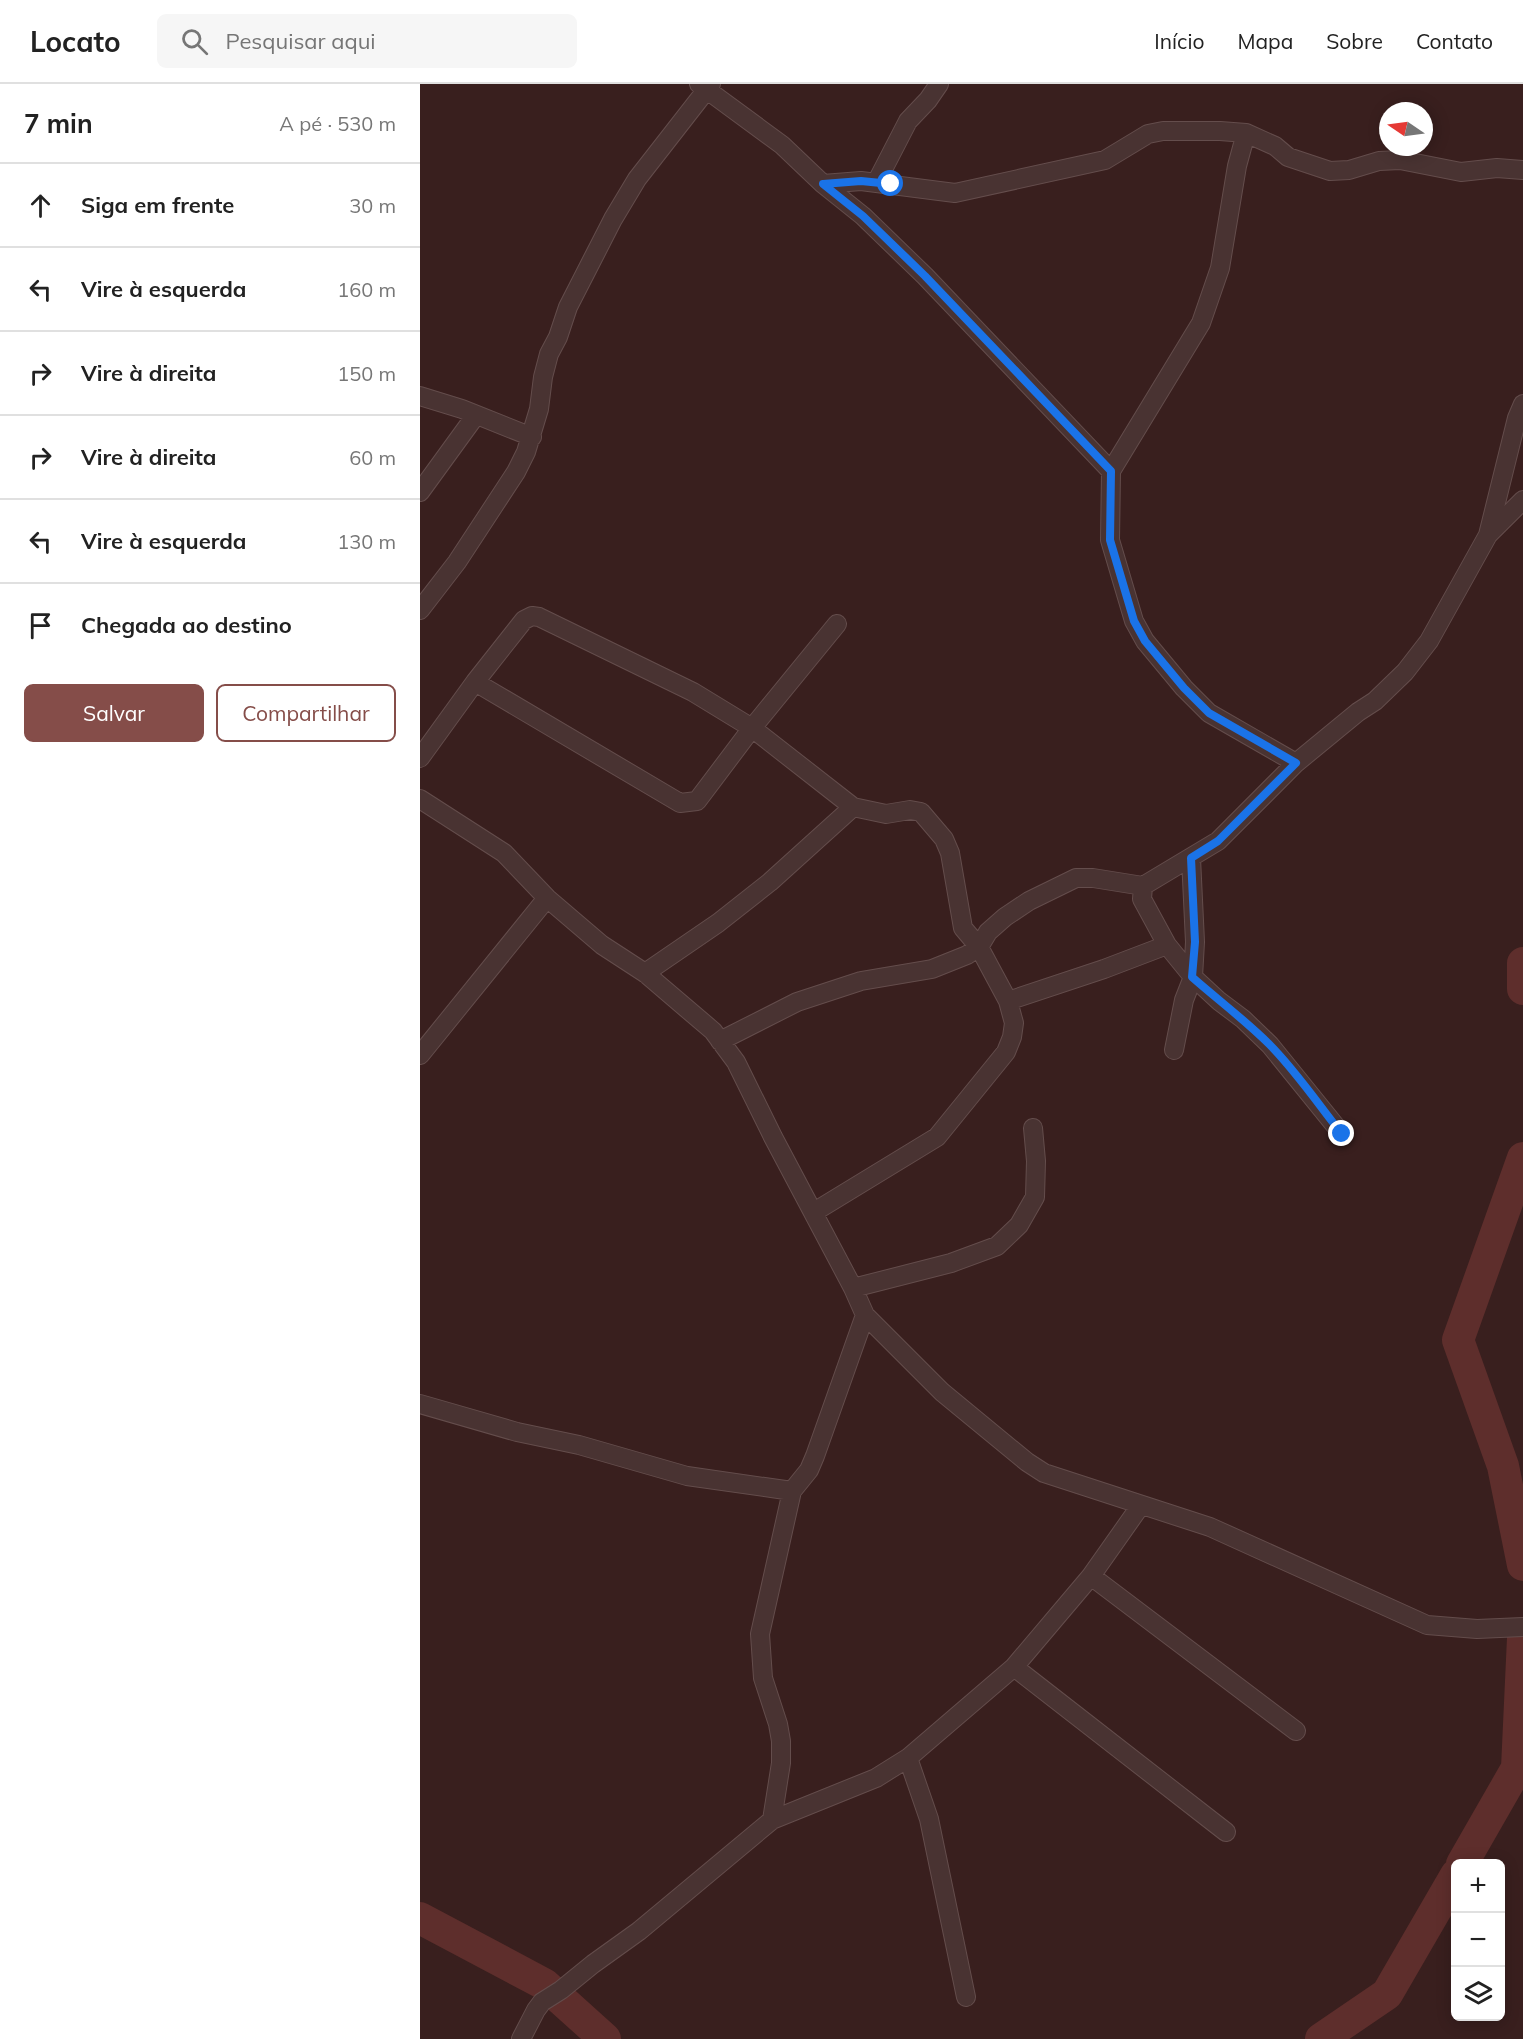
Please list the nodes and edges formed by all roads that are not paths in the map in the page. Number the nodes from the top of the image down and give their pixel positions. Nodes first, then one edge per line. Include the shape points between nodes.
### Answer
1 (939, 84) edge
2 (705, 86) edge
3 (1246, 133) junction
4 (1523, 170) edge
5 (876, 183) junction
6 (823, 184) junction
7 (420, 396) edge
8 (1523, 404) edge
9 (476, 415) junction
10 (532, 437) junction
11 (1111, 471) junction
12 (420, 492) edge
13 (1523, 500) edge
14 (1488, 535) junction
15 (420, 610) edge
16 (837, 624) dead end
17 (475, 682) junction
18 (752, 728) junction
19 (420, 758) edge
20 (1296, 763) junction
21 (420, 800) edge
22 (853, 807) junction
23 (1191, 858) junction
24 (1143, 886) junction
25 (548, 898) junction
26 (1167, 945) junction
27 (980, 947) junction
28 (645, 973) junction
29 (1192, 977) junction
30 (1008, 1001) junction
31 (720, 1041) junction
32 (1174, 1050) dead end
33 (420, 1055) edge
34 (1033, 1128) dead end
35 (1342, 1134) dead end
36 (814, 1212) junction
37 (853, 1288) junction
38 (865, 1315) junction
39 (420, 1404) edge
40 (792, 1491) junction
41 (1141, 1505) junction
42 (1091, 1576) junction
43 (1523, 1627) edge
44 (1014, 1667) junction
45 (1296, 1731) dead end
46 (908, 1758) junction
47 (772, 1820) junction
48 (1226, 1832) dead end
49 (966, 1996) dead end
50 (521, 2039) edge

1 - 5 street via 908,121
2 - 6 street via 782,145
2 - 10 street via 637,179 567,307 549,354
3 - 4 street via 1275,146 1288,157 1330,171 1400,160 1461,172
3 - 5 street via 1148,134 1105,160 955,193
3 - 11 street via 1220,268 1201,323
5 - 6 street
6 - 11 street via 863,216 925,276
7 - 9 street
8 - 14 street
9 - 10 street
9 - 12 street
10 - 15 street via 490,513
11 - 20 street via 1110,540 1134,621 1145,641 1209,713
13 - 14 street
14 - 20 street via 1429,641 1405,672 1375,701
16 - 18 street
17 - 18 street via 524,620 539,617 693,692
17 - 18 street via 680,802 698,801
17 - 19 street
18 - 22 street
20 - 23 street via 1218,841
21 - 25 street via 504,853
22 - 27 street via 886,814 915,810 930,820 950,853 963,928
22 - 28 street via 770,882
23 - 24 street
23 - 29 street via 1195,942
24 - 26 street via 1142,899
24 - 27 street via 1076,878 1005,917 988,932
25 - 28 street via 602,945
25 - 33 street
26 - 29 street
26 - 30 street
27 - 30 street
27 - 31 street via 932,969 861,981 797,1002
28 - 31 street
29 - 32 street
29 - 35 street via 1270,1045
30 - 36 street via 1014,1023 1006,1052 937,1137
31 - 36 street via 736,1062
34 - 37 street via 1035,1197 1019,1225 998,1246 951,1263
36 - 37 street
37 - 38 street
38 - 40 street via 812,1463
38 - 41 street via 942,1392 1027,1462 1044,1473
39 - 40 street via 687,1476
40 - 47 street via 760,1634 763,1678 781,1741
41 - 42 street
41 - 43 street via 1210,1527 1427,1625
42 - 44 street
42 - 45 street
44 - 46 street
44 - 48 street
46 - 47 street via 876,1778
46 - 49 street via 929,1819
47 - 50 street via 639,1931 542,2002

